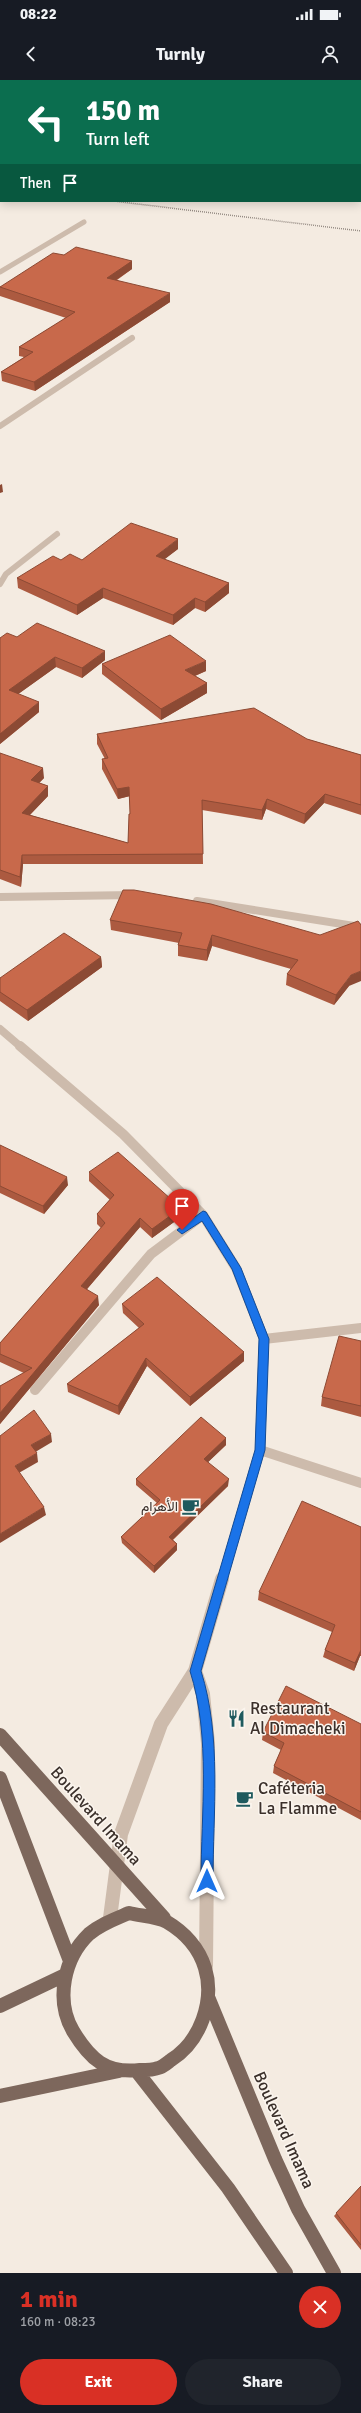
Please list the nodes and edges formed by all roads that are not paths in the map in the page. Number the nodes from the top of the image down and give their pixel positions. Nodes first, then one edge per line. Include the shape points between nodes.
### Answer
1 (84, 222) dead end
2 (0, 272) edge
3 (132, 338) dead end
4 (0, 426) edge
5 (57, 534) dead end
6 (0, 584) edge
7 (141, 895) edge
8 (0, 897) edge
9 (188, 900) edge
10 (361, 927) edge
11 (0, 1029) edge
12 (203, 1215) junction
13 (361, 1328) edge
14 (264, 1339) junction
15 (35, 1390) dead end
16 (260, 1450) junction
17 (361, 1483) edge
18 (195, 1671) junction
19 (0, 1735) edge
20 (0, 1778) edge
21 (116, 1868) junction
22 (110, 1918) junction
23 (166, 1919) junction
24 (70, 1961) junction
25 (206, 1974) junction
26 (65, 1975) junction
27 (208, 1997) junction
28 (0, 2006) edge
29 (119, 2071) junction
30 (138, 2073) junction
31 (0, 2096) edge
32 (286, 2273) edge
33 (334, 2273) edge

1 - 2 street
3 - 4 street
5 - 6 street via 6,574
7 - 8 street
9 - 10 street
11 - 12 street via 122,1134
12 - 14 street via 236,1268
12 - 15 street via 151,1254
13 - 14 street
14 - 16 street
16 - 17 street
16 - 18 street
18 - 21 street via 161,1724 122,1834
18 - 25 street via 203,1694 208,1743
19 - 21 main road, Boulevard Imama
20 - 24 main road
21 - 22 street
21 - 23 main road, Boulevard Imama
22 - 23 main road via 129,1913 148,1914
22 - 24 main road via 94,1928 80,1943
23 - 25 main road via 184,1932 198,1950
24 - 26 main road
25 - 27 main road
26 - 28 main road
26 - 29 main road via 63,1996 74,2036 86,2052 101,2064
27 - 30 main road via 204,2020 193,2041 178,2057 159,2069
27 - 33 main road, Boulevard Imama via 275,2159 298,2209
29 - 30 main road
29 - 31 main road
30 - 32 main road via 228,2188

